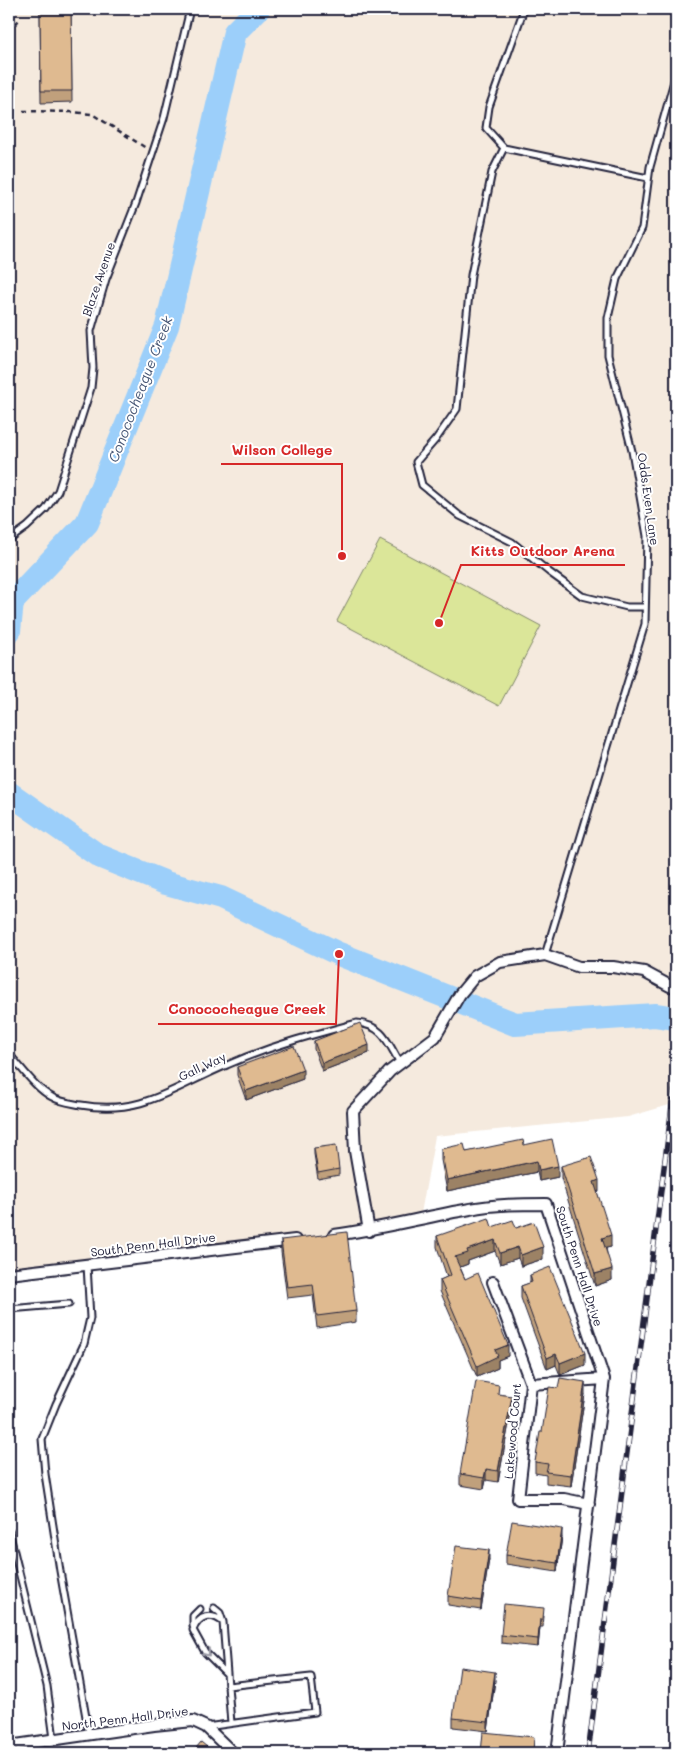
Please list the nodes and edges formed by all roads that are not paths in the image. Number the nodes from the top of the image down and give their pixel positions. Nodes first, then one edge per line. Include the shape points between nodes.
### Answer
1 (190, 9) edge
2 (524, 9) edge
3 (676, 74) edge
4 (504, 148) junction
5 (648, 178) junction
6 (9, 540) edge
7 (645, 607) junction
8 (545, 955) junction
9 (676, 987) edge
10 (9, 1054) edge
11 (400, 1064) junction
12 (369, 1231) junction
13 (321, 1236) edge
14 (301, 1239) edge
15 (87, 1264) junction
16 (9, 1274) edge
17 (493, 1282) dead end
18 (69, 1304) dead end
19 (9, 1309) edge
20 (604, 1379) junction
21 (531, 1384) junction
22 (588, 1504) junction
23 (9, 1531) edge
24 (214, 1608) dead end
25 (200, 1609) dead end
26 (223, 1622) junction
27 (193, 1630) junction
28 (228, 1674) junction
29 (228, 1686) junction
30 (231, 1723) junction
31 (206, 1727) junction
32 (89, 1734) junction
33 (54, 1740) junction
34 (9, 1746) edge
35 (233, 1753) edge
36 (557, 1753) edge

1 - 6 lane, Blaze Avenue via 164,118 106,279 91,331 91,388 58,490 46,509
2 - 4 lane via 489,107 486,128
3 - 5 lane, Odds Even Lane
4 - 5 lane
4 - 7 lane via 492,172 471,275 457,409 416,462 422,485 460,516 512,542 582,596 626,607
5 - 7 lane, Odds Even Lane via 642,228 617,279 608,318 608,355 632,451 646,536
7 - 8 lane, Odds Even Lane via 645,624
8 - 9 street via 579,967 612,967 644,972
8 - 11 street via 500,962 475,976 460,994 435,1038
10 - 11 lane, Gall Way via 51,1097 94,1108 140,1104 162,1097 197,1078 268,1048 357,1022 375,1027 385,1037
11 - 12 street via 390,1070 353,1111 355,1151
12 - 13 street, South Penn Hall Drive
12 - 20 street, South Penn Hall Drive via 471,1208 546,1204
14 - 15 street, South Penn Hall Drive
15 - 16 street, South Penn Hall Drive
15 - 32 lane via 90,1318 84,1344 42,1439 60,1572
17 - 21 street, Lakewood Court
18 - 19 lane
20 - 21 street
20 - 22 street, South Penn Hall Drive
21 - 22 street, Lakewood Court via 518,1499 564,1499
22 - 36 street, South Penn Hall Drive
23 - 33 lane via 47,1686
24 - 26 lane
25 - 27 lane via 193,1616
26 - 27 lane via 210,1616 196,1622
26 - 28 lane
27 -> 28 lane via 205,1652
28 - 29 lane
29 - 30 lane
29 - 30 lane via 311,1677 315,1712
30 - 31 lane
31 - 32 street, North Penn Hall Drive via 193,1721
31 - 35 street
32 - 33 street, North Penn Hall Drive
33 - 34 street, North Penn Hall Drive

